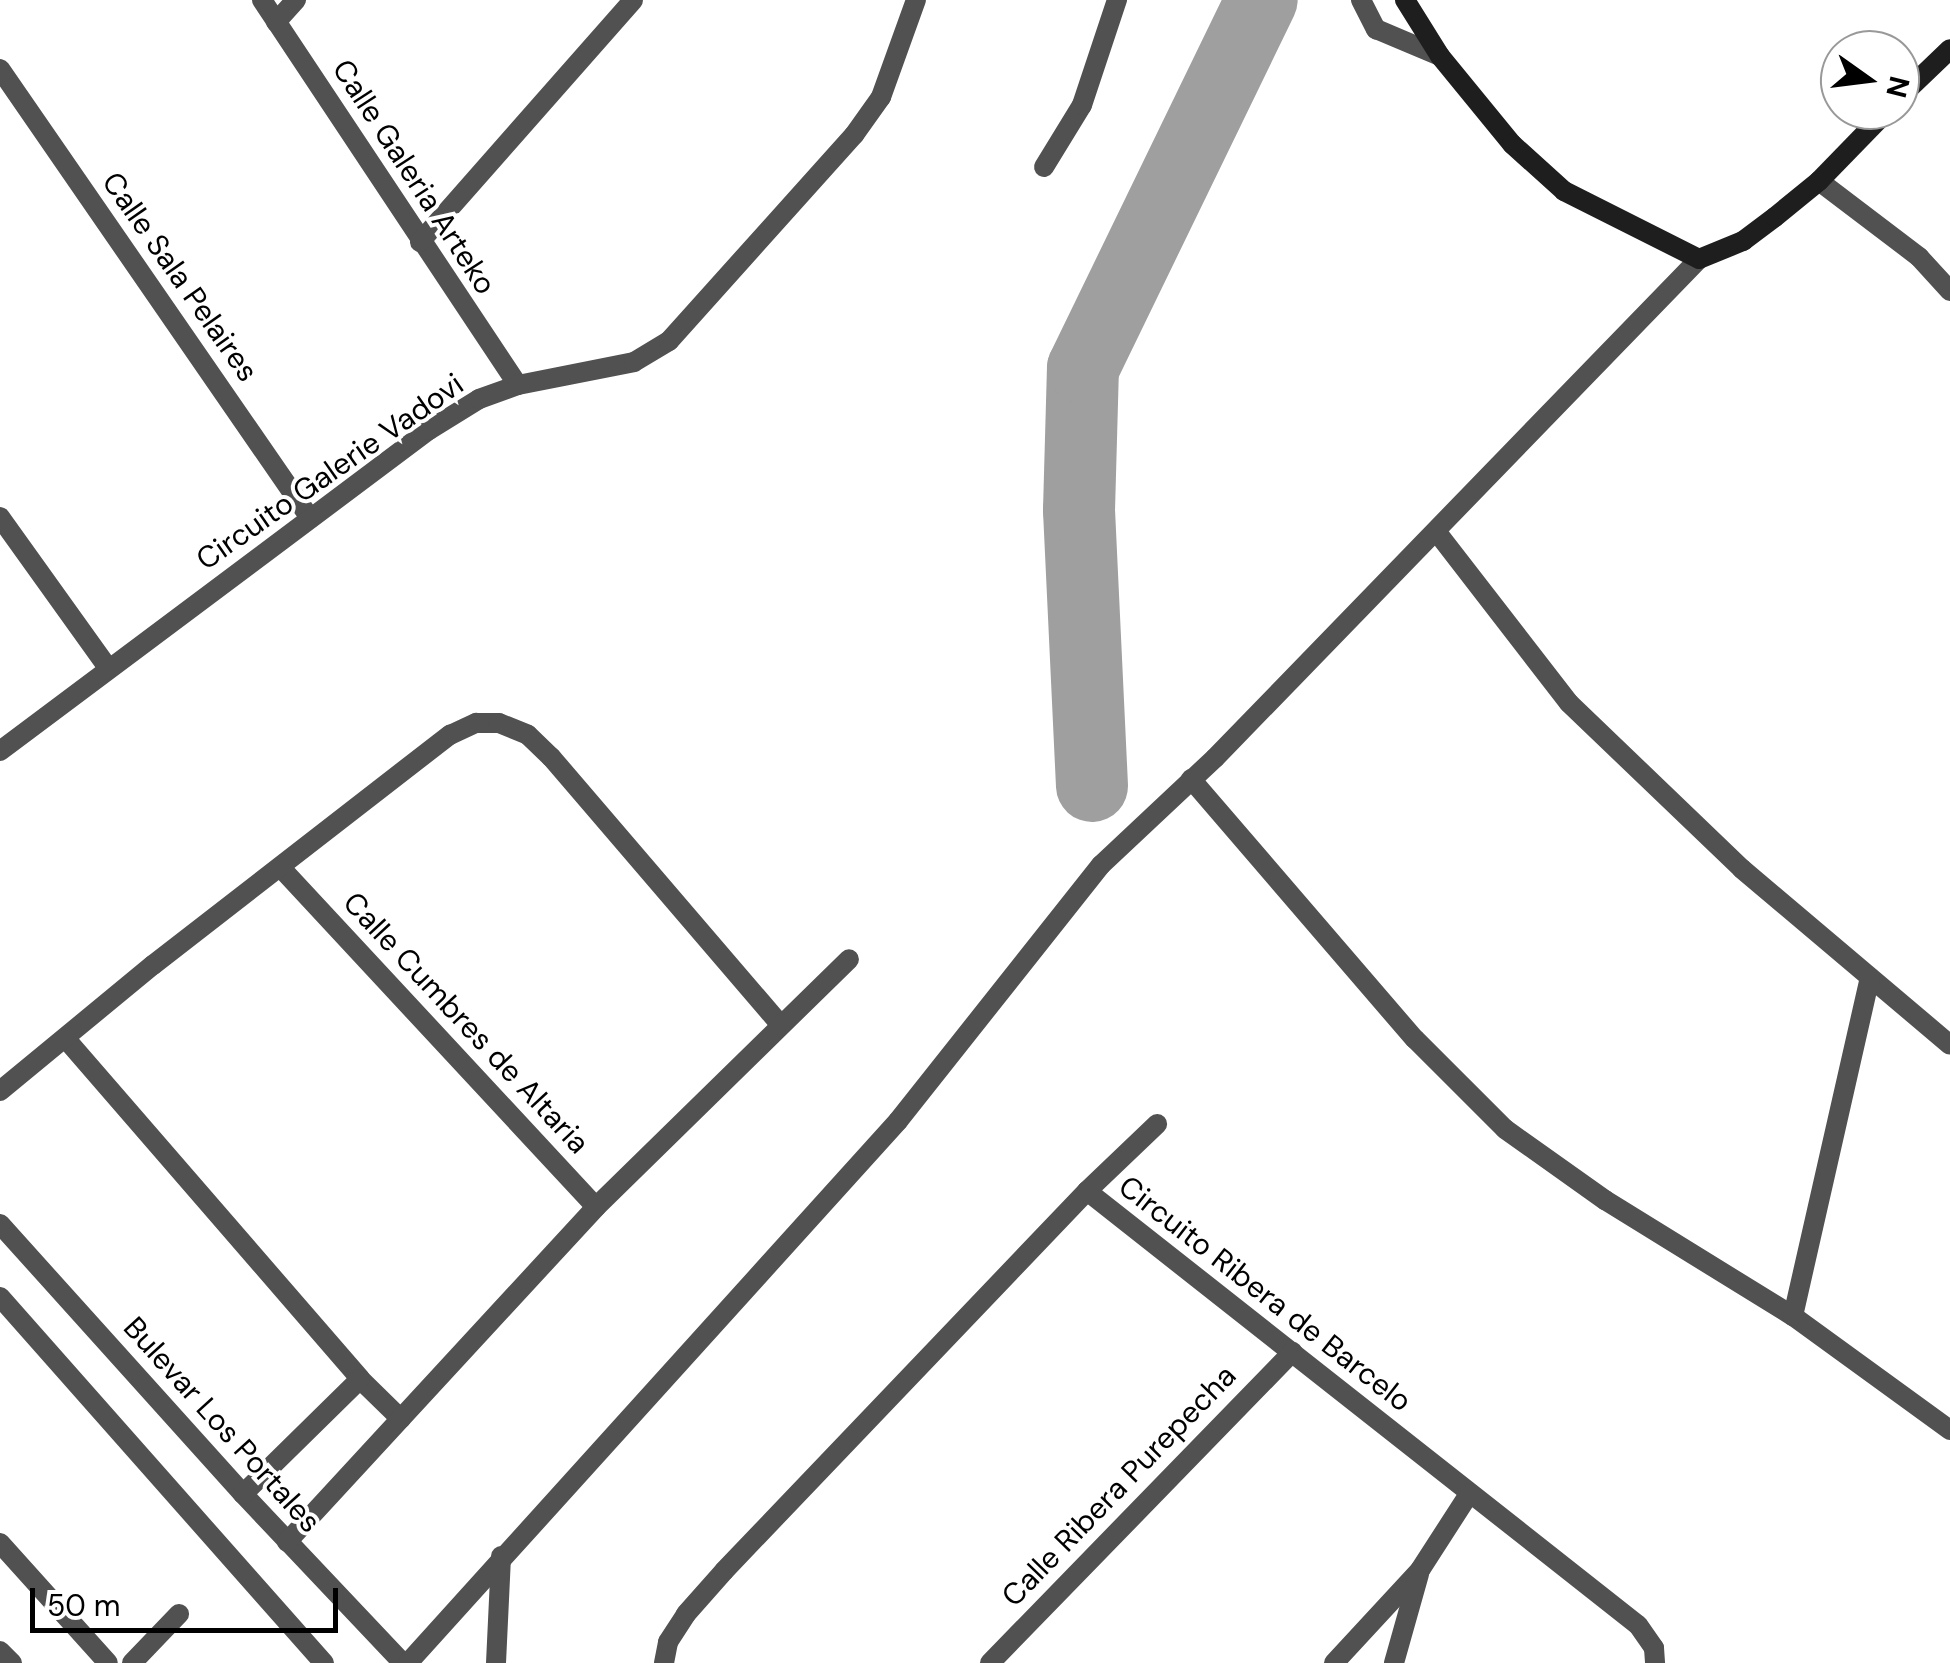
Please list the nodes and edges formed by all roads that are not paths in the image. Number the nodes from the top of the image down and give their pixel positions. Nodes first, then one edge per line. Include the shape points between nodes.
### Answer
1 (262, 0) edge
2 (296, 0) edge
3 (634, 0) edge
4 (916, 0) edge
5 (1117, 0) edge
6 (1361, 0) edge
7 (1405, 0) edge
8 (276, 22) junction
9 (1950, 49) edge
10 (1440, 56) junction
11 (0, 69) edge
12 (1920, 78) edge
13 (1868, 130) edge
14 (1044, 167) dead end
15 (1818, 181) junction
16 (420, 242) junction
17 (1699, 259) junction
18 (1950, 290) edge
19 (518, 386) junction
20 (0, 517) edge
21 (310, 518) junction
22 (1436, 531) junction
23 (108, 668) junction
24 (0, 751) edge
25 (1191, 780) junction
26 (282, 869) junction
27 (849, 960) dead end
28 (1870, 978) junction
29 (781, 1024) junction
30 (66, 1040) junction
31 (1950, 1045) edge
32 (0, 1091) edge
33 (1157, 1124) dead end
34 (1086, 1192) junction
35 (596, 1207) junction
36 (0, 1224) edge
37 (0, 1296) edge
38 (1793, 1316) junction
39 (1292, 1352) junction
40 (360, 1379) junction
41 (400, 1419) junction
42 (1950, 1430) edge
43 (242, 1494) junction
44 (1469, 1494) junction
45 (286, 1542) junction
46 (0, 1544) edge
47 (502, 1556) junction
48 (1420, 1570) junction
49 (179, 1614) dead end
50 (0, 1651) edge
51 (12, 1663) edge
52 (108, 1663) edge
53 (132, 1663) edge
54 (324, 1663) edge
55 (406, 1663) edge
56 (496, 1663) edge
57 (664, 1663) edge
58 (990, 1663) edge
59 (1334, 1663) edge
60 (1394, 1663) edge
61 (1654, 1663) edge

1 - 8 street, Calle Galeria Arteko
2 - 8 street
3 - 16 street
4 - 19 street, Circuito Galerie Vadovi via 881,97 854,135 670,340 634,362
5 - 14 street via 1082,105
6 - 10 street via 1376,29
7 - 10 street
8 - 16 street, Calle Galeria Arteko
9 - 12 street
10 - 17 street via 1512,144 1564,190
11 - 21 street, Calle Sala Pelaires
13 - 15 street
15 - 17 street via 1743,241
15 - 18 street via 1918,257
16 - 19 street, Calle Galeria Arteko
17 - 22 street
19 - 21 street, Circuito Galerie Vadovi via 430,430
20 - 23 street
21 - 23 street, Circuito Galerie Vadovi
22 - 25 street
22 - 28 street via 1569,703 1742,869
23 - 24 street, Circuito Galerie Vadovi
25 - 38 street via 1415,1040 1505,1129 1604,1200
25 - 47 street via 1101,865 898,1122
26 - 29 street via 450,735 476,723 499,723 528,735 551,757
26 - 30 street via 152,965
26 - 35 street, Calle Cumbres de Altaria
27 - 29 street
28 - 31 street
28 - 38 street
29 - 35 street
30 - 32 street
30 - 40 street
33 - 34 street
34 - 39 street, Circuito Ribera de Barcelo
34 - 57 street, Circuito Ribera de Barcelo via 724,1571 686,1614
35 - 41 street
36 - 43 street, Bulevar Los Portales
37 - 54 street
38 - 42 street
39 - 44 street, Circuito Ribera de Barcelo
39 - 58 street, Calle Ribera Purepecha
40 - 41 street
40 - 43 street
41 - 45 street
43 - 45 street, Bulevar Los Portales
44 - 48 street
44 - 61 street, Circuito Ribera de Barcelo via 1638,1625 1654,1648
45 - 55 street, Bulevar Los Portales
46 - 52 street
47 - 55 street
47 - 56 street
48 - 59 street
48 - 60 street
49 - 53 street
50 - 51 street

